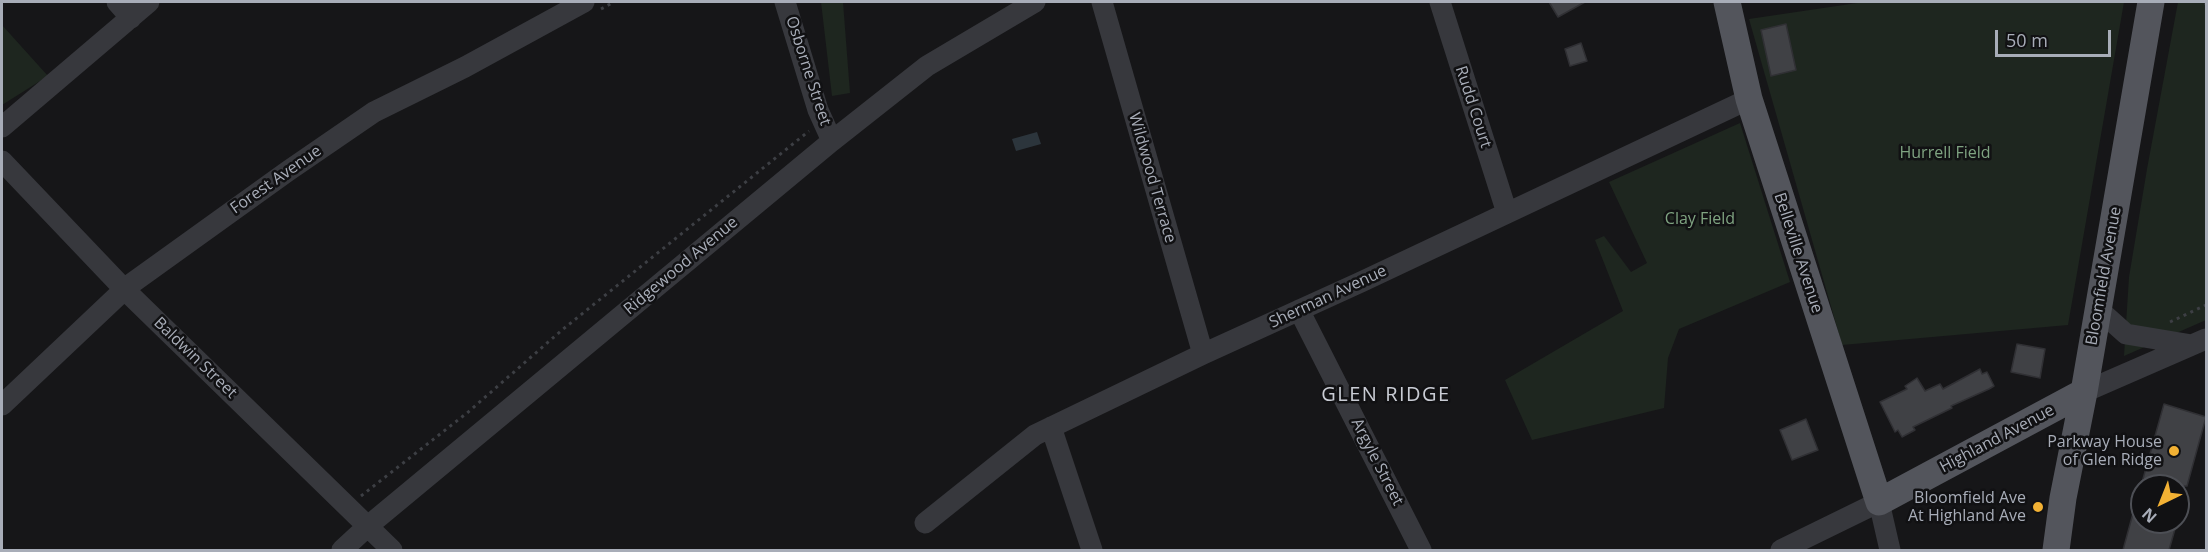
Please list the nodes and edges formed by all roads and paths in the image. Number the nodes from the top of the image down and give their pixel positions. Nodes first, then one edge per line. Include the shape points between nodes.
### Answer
1 (117, 2) edge
2 (149, 2) edge
3 (614, 2) edge
4 (785, 2) edge
5 (1035, 2) edge
6 (1102, 2) edge
7 (1440, 2) edge
8 (1727, 2) edge
9 (2151, 2) edge
10 (592, 6) edge
11 (131, 18) junction
12 (1749, 99) junction
13 (2, 127) edge
14 (814, 127) dead end
15 (838, 136) junction
16 (2, 161) edge
17 (1507, 213) junction
18 (124, 289) junction
19 (2206, 305) edge
20 (2098, 309) junction
21 (1299, 310) junction
22 (2165, 324) dead end
23 (2199, 342) edge
24 (1203, 354) junction
25 (2084, 392) junction
26 (2, 405) edge
27 (1051, 428) junction
28 (357, 498) dead end
29 (1879, 502) junction
30 (925, 523) dead end
31 (368, 526) junction
32 (342, 550) edge
33 (392, 550) edge
34 (1092, 550) edge
35 (1421, 550) edge
36 (1780, 550) edge
37 (1890, 550) edge
38 (2056, 550) edge

1 - 11 street
2 - 11 street
3 - 10 path
4 - 15 street, Osborne Street via 818,110
5 - 15 street, Ridgewood Avenue via 948,52
6 - 24 street, Wildwood Terrace
7 - 17 street, Rudd Court
8 - 12 main road, Belleville Avenue
9 - 20 main road, Bloomfield Avenue
10 - 18 street, Forest Avenue via 374,112
11 - 13 street
12 - 17 street, Sherman Avenue
12 - 29 main road, Belleville Avenue
14 - 28 path via 562,330 467,413
15 - 31 street, Ridgewood Avenue
16 - 18 street, Baldwin Street
17 - 21 street, Sherman Avenue
18 - 26 street, Forest Avenue
18 - 31 street, Baldwin Street
19 - 22 path
20 - 23 street via 2126,334
20 - 25 main road, Bloomfield Avenue
21 - 24 street, Sherman Avenue
21 - 35 street, Argyle Street
23 - 25 street
24 - 27 street, Sherman Avenue
25 - 29 main road, Highland Avenue
25 - 38 main road, Bloomfield Avenue
27 - 30 street, Sherman Avenue via 1035,435
27 - 34 street
29 - 36 street, Highland Avenue
29 - 37 street
31 - 32 street, Ridgewood Avenue
31 - 33 street, Baldwin Street

